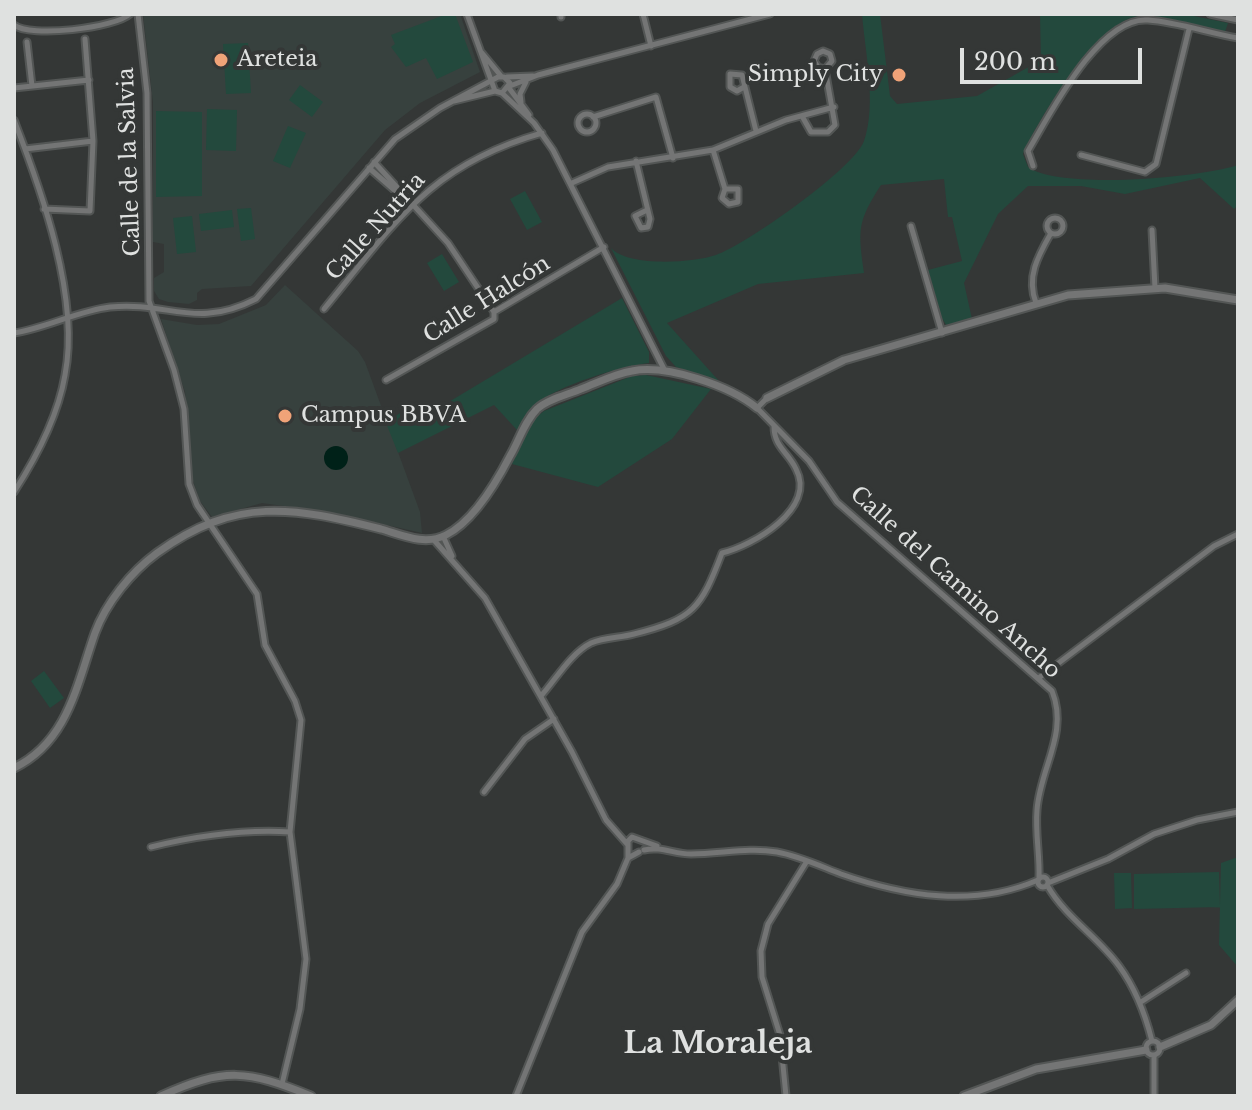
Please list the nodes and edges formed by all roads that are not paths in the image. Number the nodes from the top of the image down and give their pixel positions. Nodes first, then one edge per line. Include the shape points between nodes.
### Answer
1 (130, 14) edge
2 (138, 14) edge
3 (467, 14) edge
4 (643, 14) edge
5 (770, 14) edge
6 (1210, 14) edge
7 (1238, 20) edge
8 (14, 25) edge
9 (1189, 29) junction
10 (1238, 37) edge
11 (85, 39) dead end
12 (27, 42) dead end
13 (477, 46) junction
14 (651, 46) junction
15 (825, 69) dead end
16 (538, 75) junction
17 (503, 76) junction
18 (89, 80) junction
19 (527, 80) junction
20 (493, 81) junction
21 (32, 86) junction
22 (509, 87) junction
23 (744, 87) dead end
24 (14, 88) edge
25 (499, 92) junction
26 (454, 101) junction
27 (522, 103) junction
28 (834, 107) junction
29 (802, 116) junction
30 (593, 117) dead end
31 (14, 120) edge
32 (534, 123) junction
33 (756, 131) junction
34 (543, 133) junction
35 (93, 141) junction
36 (25, 149) junction
37 (713, 150) junction
38 (1081, 155) dead end
39 (673, 158) junction
40 (636, 161) junction
41 (374, 162) junction
42 (1033, 166) dead end
43 (369, 168) junction
44 (572, 183) junction
45 (725, 189) dead end
46 (410, 203) junction
47 (44, 209) junction
48 (647, 210) dead end
49 (911, 226) dead end
50 (1152, 230) dead end
51 (1051, 233) dead end
52 (604, 247) junction
53 (1155, 288) junction
54 (1238, 300) edge
55 (1036, 303) junction
56 (324, 309) dead end
57 (152, 310) junction
58 (494, 312) junction
59 (66, 319) junction
60 (14, 333) edge
61 (942, 333) junction
62 (657, 353) junction
63 (656, 370) junction
64 (665, 371) junction
65 (386, 380) dead end
66 (767, 398) joint
67 (754, 405) junction
68 (774, 426) junction
69 (17, 481) edge
70 (14, 492) edge
71 (210, 525) junction
72 (1238, 534) edge
73 (443, 536) junction
74 (433, 539) junction
75 (454, 560) junction
76 (1040, 677) junction
77 (541, 696) junction
78 (554, 719) junction
79 (14, 768) edge
80 (484, 792) dead end
81 (1238, 812) edge
82 (290, 832) junction
83 (618, 833) junction
84 (632, 837) junction
85 (643, 841) junction
86 (628, 846) junction
87 (151, 847) dead end
88 (666, 850) junction
89 (641, 851) junction
90 (628, 858) junction
91 (807, 861) junction
92 (1043, 882) junction
93 (1186, 973) dead end
94 (1238, 1000) edge
95 (1141, 1002) junction
96 (1152, 1041) junction
97 (1160, 1047) junction
98 (1146, 1050) junction
99 (1154, 1055) junction
100 (285, 1085) junction
101 (161, 1096) edge
102 (287, 1096) edge
103 (311, 1096) edge
104 (516, 1096) edge
105 (786, 1096) edge
106 (964, 1096) edge
107 (1154, 1096) edge

1 - 8 street via 119,23 85,27 31,32
2 - 57 street, Calle de la Salvia via 147,93
3 - 13 street
4 - 14 street
5 - 14 street
6 - 7 street
9 - 10 street
9 - 38 street via 1156,164 1145,172
9 - 42 street via 1145,19 1100,46 1079,65 1028,151
11 - 18 street
12 - 21 street
13 - 17 street
13 - 20 street
14 - 16 street
15 - 28 street
16 - 17 street
16 - 19 street
17 - 20 street
17 - 22 street
18 - 21 street
18 - 35 street
19 - 22 street
19 - 27 street
20 - 25 street
20 - 26 street
21 - 24 street
22 - 25 street
22 - 27 street
23 - 33 street
25 - 26 street
25 - 32 street
26 - 41 street via 407,130
27 - 32 street
28 - 29 street
28 - 29 street via 837,121 828,132 811,132
29 - 33 street
30 - 39 street via 656,97
31 - 36 street
32 - 34 street
33 - 37 street
34 - 44 street
34 - 46 street, Calle Nutria via 474,157
35 - 36 street
35 - 47 street via 90,211
36 - 47 street
37 - 39 street
37 - 45 street
39 - 40 street
40 - 44 street
40 - 48 street
41 - 43 street
41 - 46 street
43 - 46 street
43 - 57 street via 256,299 211,315
44 - 52 street
46 - 56 street, Calle Nutria
46 - 58 street via 448,243
47 - 59 street
49 - 61 street
50 - 53 street
51 - 55 street via 1034,270
52 - 58 street, Calle Halcón
52 - 62 street
53 - 54 street
53 - 55 street
55 - 61 street
57 - 59 street via 110,307
57 - 71 street, Calle de la Salvia via 184,409 189,484
58 - 65 street, Calle Halcón via 494,319
59 - 60 street
59 - 69 street via 69,343 62,390
61 - 66 street via 844,360
62 - 63 street
62 - 64 street
63 - 64 street
63 - 73 street via 622,373 539,407 485,496
64 - 67 street via 726,389
66 - 67 street
67 - 68 street, Calle del Camino Ancho
68 - 76 street, Calle del Camino Ancho via 809,461 837,502
68 - 77 street via 774,439 800,481 792,507 779,524 722,553 705,597 692,611 651,629 592,642
69 - 70 street
71 - 74 street via 268,509
71 - 79 street via 157,553 116,595 58,732
71 - 82 street, Calle de la Salvia via 257,594 265,645 300,711
72 - 76 street via 1214,546
73 - 74 street
73 - 75 street
74 - 75 street
75 - 77 street via 485,598
76 - 92 street, Calle del Camino Ancho via 1052,691 1059,719 1037,812
77 - 78 street
78 - 80 street via 525,739
78 - 83 street via 606,820
81 - 92 street via 1154,834 1108,859
82 - 87 street via 205,835
82 - 100 street, Calle de la Salvia via 306,959
83 - 84 street
83 - 86 street
84 - 85 street
84 - 86 street
85 - 88 street
85 - 89 street
86 - 89 street
86 - 90 street
88 - 89 street
88 - 91 street via 759,850
89 - 90 street
90 - 104 street via 617,884 582,932
91 - 92 street via 920,895 974,895
91 - 105 street via 768,924 761,951 762,977 780,1035
92 - 95 street via 1118,963
93 - 95 street
94 - 97 street via 1211,1025
95 - 96 street
96 - 97 street
96 - 98 street
97 - 99 street
98 - 99 street
98 - 106 street via 1036,1069
99 - 107 street
100 - 101 street via 234,1073
100 - 102 street, Calle de la Salvia
100 - 103 street

